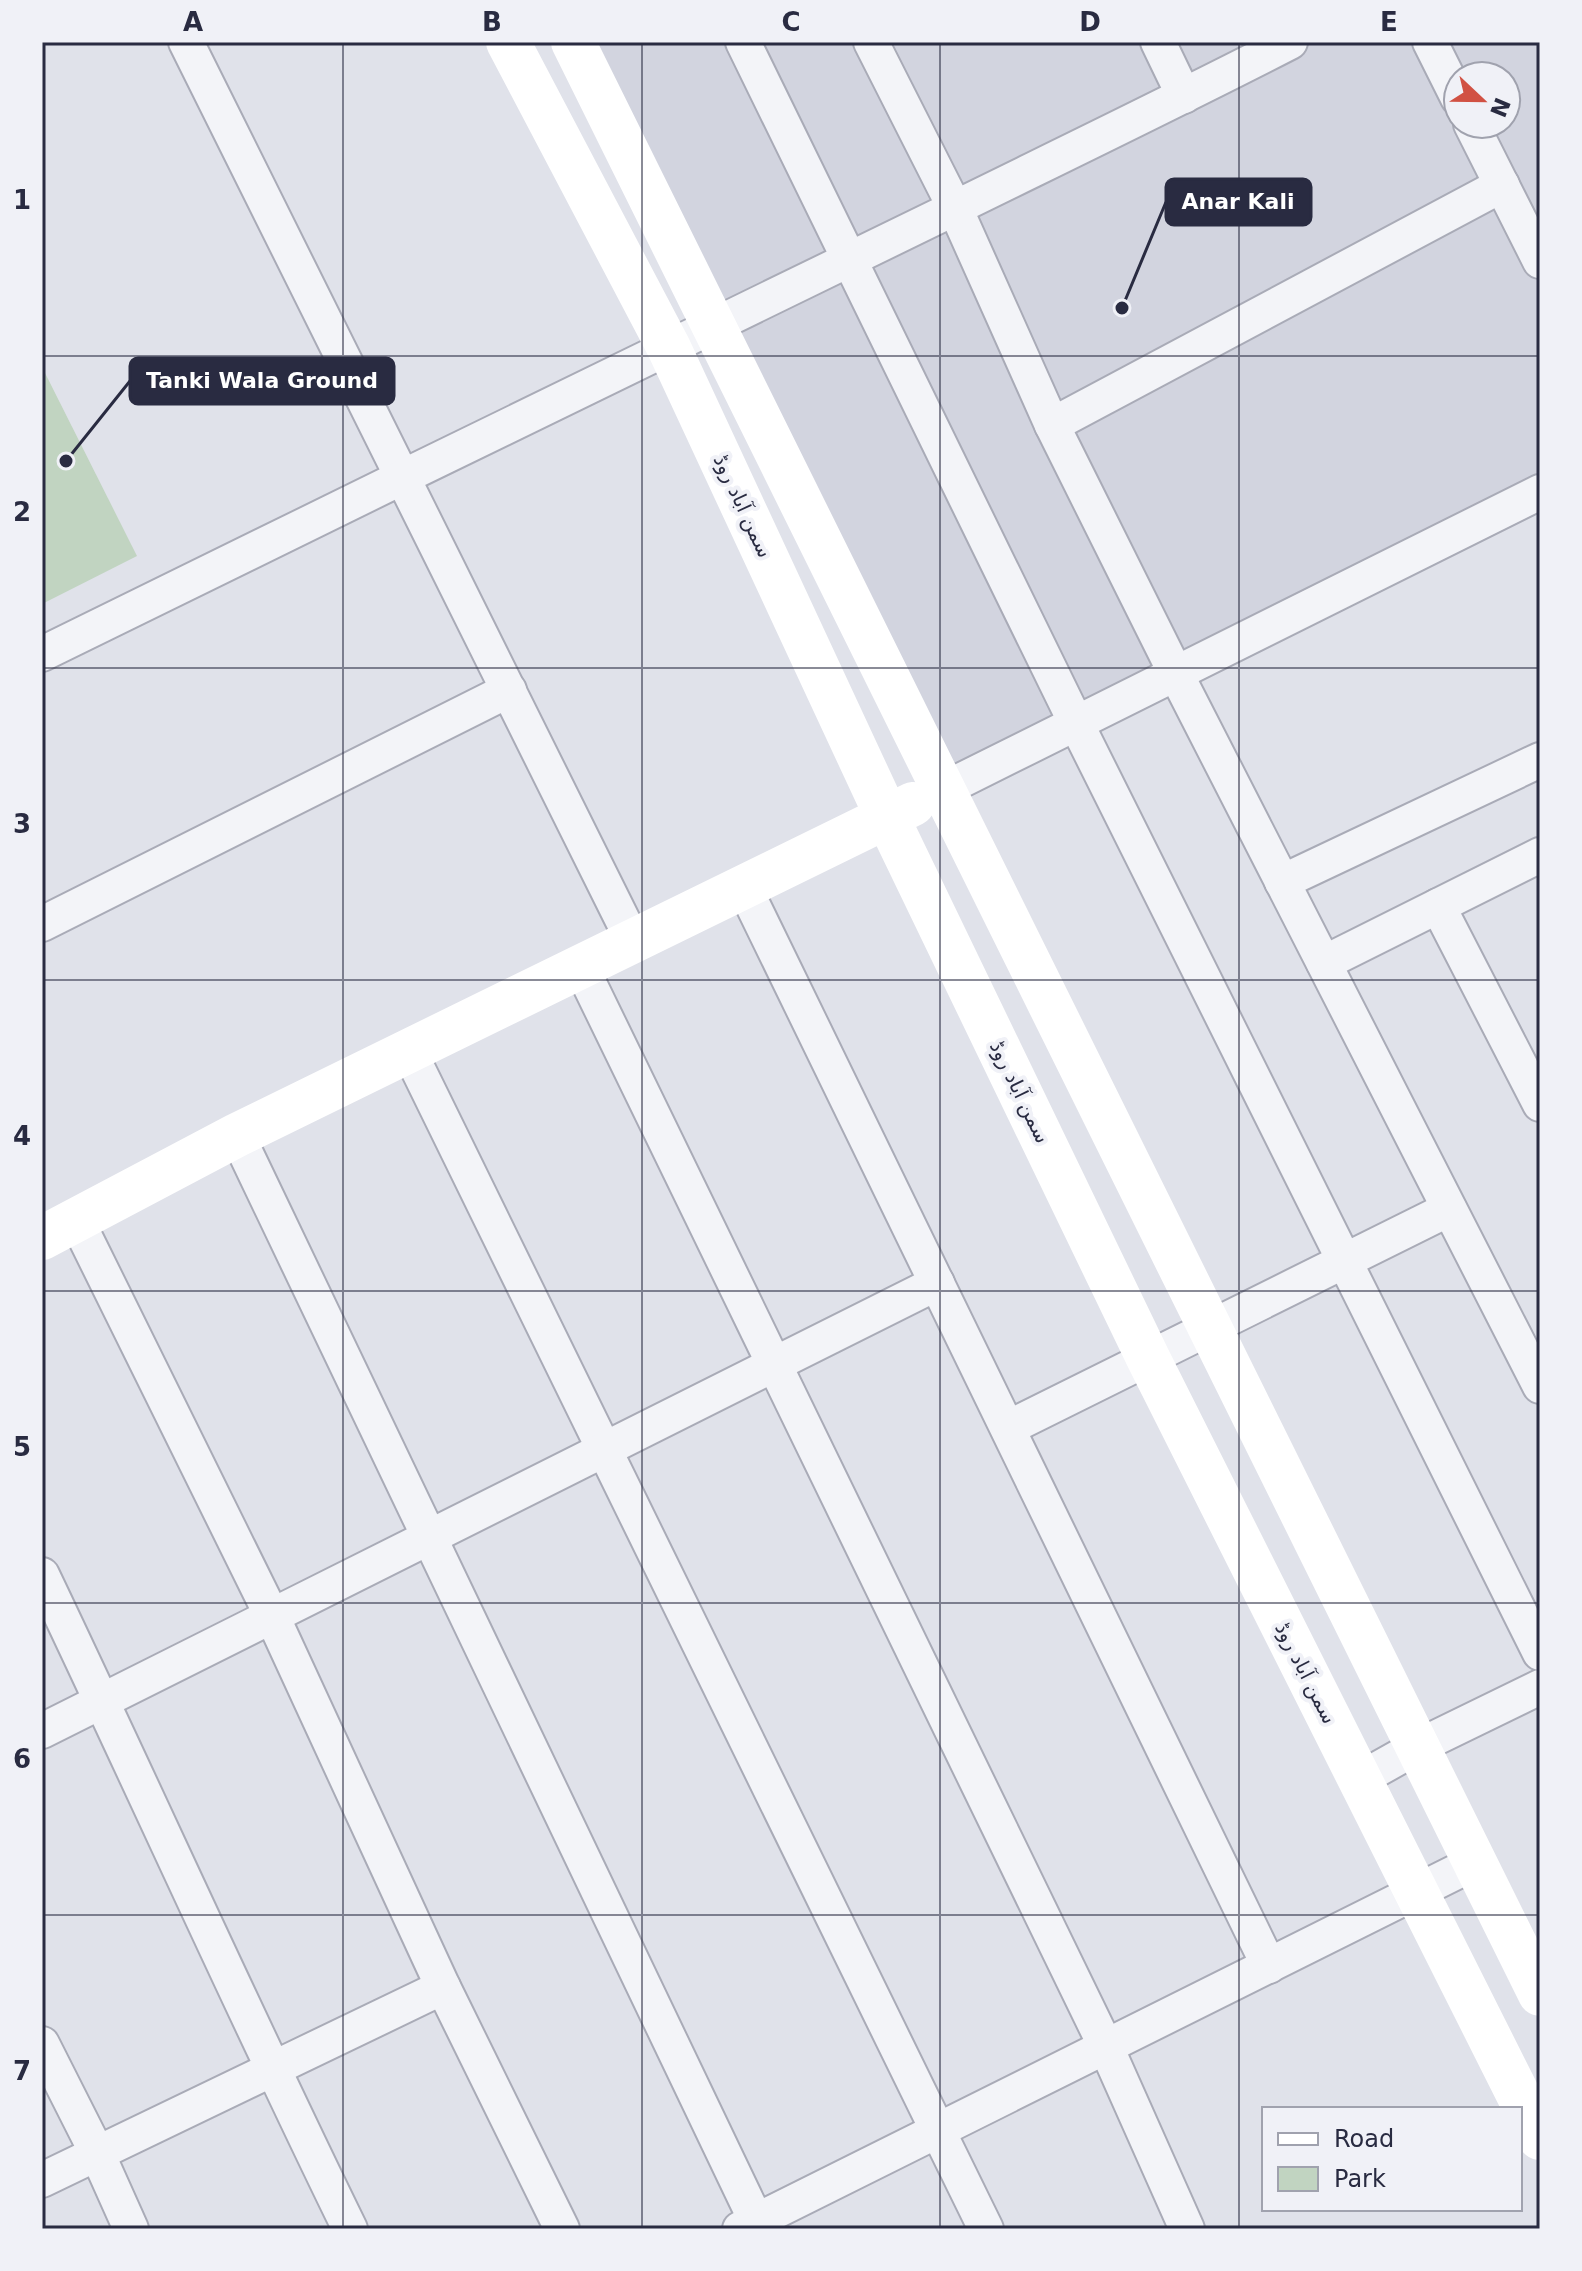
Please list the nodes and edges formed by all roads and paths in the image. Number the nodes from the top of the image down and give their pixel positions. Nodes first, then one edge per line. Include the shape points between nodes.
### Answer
1 (186, 42) edge
2 (508, 42) edge
3 (573, 42) edge
4 (743, 42) edge
5 (871, 42) edge
6 (1158, 42) edge
7 (1290, 42) edge
8 (1430, 42) edge
9 (1442, 66) edge
10 (1184, 96) junction
11 (1479, 140) edge
12 (1502, 185) junction
13 (955, 208) junction
14 (851, 260) junction
15 (1540, 261) edge
16 (715, 325) junction
17 (669, 348) junction
18 (1052, 425) junction
19 (402, 476) junction
20 (1540, 492) edge
21 (42, 654) edge
22 (1176, 674) junction
23 (509, 690) junction
24 (1076, 723) junction
25 (1540, 760) edge
26 (942, 790) junction
27 (887, 817) junction
28 (1540, 856) edge
29 (1282, 882) junction
30 (744, 887) junction
31 (1438, 906) junction
32 (42, 924) edge
33 (633, 941) junction
34 (1324, 963) junction
35 (581, 967) junction
36 (409, 1051) junction
37 (1540, 1104) edge
38 (237, 1135) junction
39 (1449, 1209) junction
40 (60, 1229) edge
41 (1346, 1261) junction
42 (937, 1283) junction
43 (1209, 1328) junction
44 (1148, 1358) junction
45 (774, 1365) junction
46 (1540, 1386) edge
47 (1008, 1428) junction
48 (604, 1450) junction
49 (429, 1537) junction
50 (42, 1575) edge
51 (272, 1616) junction
52 (1540, 1653) edge
53 (1540, 1687) edge
54 (102, 1701) junction
55 (42, 1731) edge
56 (1417, 1747) junction
57 (1360, 1779) junction
58 (1474, 1863) junction
59 (1417, 1892) junction
60 (1269, 1966) junction
61 (443, 1987) junction
62 (1539, 1988) edge
63 (42, 2044) edge
64 (1106, 2047) junction
65 (271, 2068) junction
66 (938, 2131) junction
67 (1540, 2138) edge
68 (97, 2153) junction
69 (42, 2180) edge
70 (752, 2226) edge
71 (131, 2229) edge
72 (350, 2229) edge
73 (562, 2229) edge
74 (986, 2229) edge
75 (1187, 2229) edge

1 - 19 street
2 - 17 street, سمن آباد روڈ
3 - 16 street
4 - 14 street
5 - 13 street
6 - 10 street
7 - 10 street
8 - 9 street
10 - 13 street
11 - 12 street
12 - 15 street
12 - 18 street
13 - 14 street
13 - 18 street
14 - 16 street
14 - 24 street
16 - 17 street
16 - 26 street
17 - 19 street
17 - 27 street, سمن آباد روڈ
18 - 22 street
19 - 21 street
19 - 23 street
20 - 22 street
22 - 24 street
22 - 29 street
23 - 32 street
23 - 33 street
24 - 26 street
24 - 41 street
25 - 29 street
26 - 27 street
26 - 43 street
27 - 30 street
27 - 44 street, سمن آباد روڈ
28 - 31 street
29 - 34 street
30 - 33 street
30 - 42 street
31 - 34 street
31 - 37 street
33 - 35 street
34 - 39 street
35 - 36 street
35 - 45 street
36 - 38 street
36 - 48 street
38 - 40 street
38 - 49 street
39 - 41 street
39 - 46 street
40 - 51 street
41 - 43 street
41 - 52 street
42 - 45 street
42 - 47 street
43 - 44 street
43 - 56 street
44 - 47 street
44 - 57 street, سمن آباد روڈ
45 - 48 street
45 - 64 street
47 - 60 street
48 - 49 street
48 - 66 street
49 - 51 street
49 - 70 street
50 - 54 street
51 - 54 street
51 - 61 street
53 - 56 street
54 - 55 street
54 - 65 street
56 - 57 street
56 - 58 street
57 - 59 street, سمن آباد روڈ
58 - 59 street
58 - 62 street
59 - 60 street
59 - 67 street, سمن آباد روڈ
60 - 64 street
61 - 65 street
61 - 73 street
63 - 68 street
64 - 66 street
64 - 75 street
65 - 68 street
65 - 72 street
66 - 70 street
66 - 74 street
68 - 69 street
68 - 71 street

